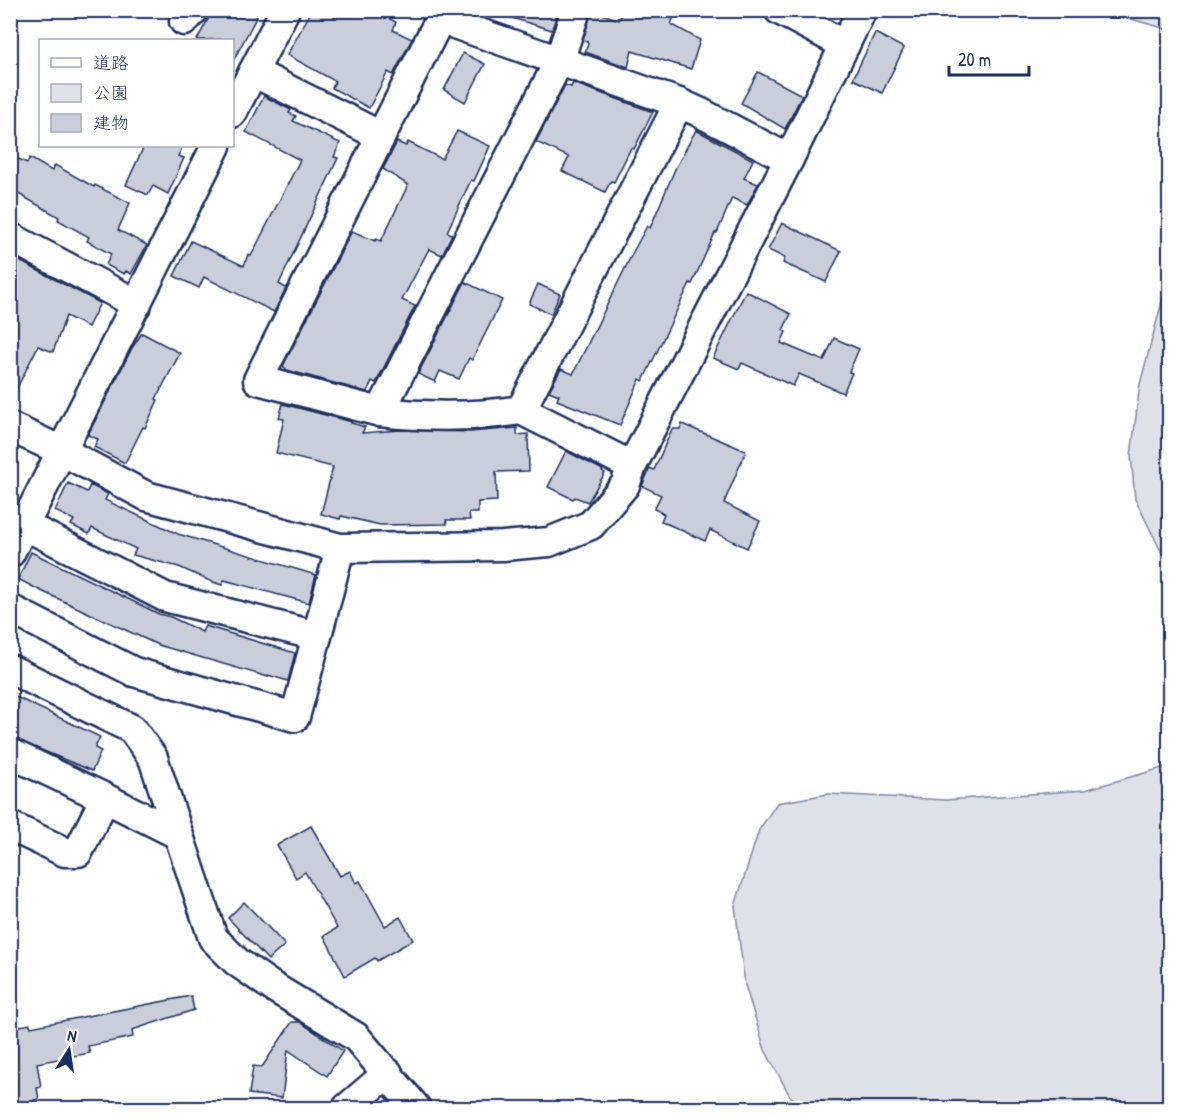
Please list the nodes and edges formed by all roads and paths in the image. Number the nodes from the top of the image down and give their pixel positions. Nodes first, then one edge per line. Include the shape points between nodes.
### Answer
1 (285, 10) edge
2 (576, 10) edge
3 (779, 10) edge
4 (862, 10) edge
5 (845, 45) junction
6 (559, 61) junction
7 (253, 72) junction
8 (679, 103) junction
9 (234, 109) edge
10 (381, 136) junction
11 (215, 147) edge
12 (789, 159) junction
13 (10, 237) edge
14 (136, 304) junction
15 (522, 410) junction
16 (380, 412) junction
17 (10, 427) edge
18 (62, 451) junction
19 (632, 466) junction
20 (24, 525) junction
21 (340, 548) junction
22 (10, 553) edge
23 (10, 609) edge
24 (317, 636) junction
25 (10, 669) edge
26 (10, 753) edge
27 (105, 798) junction
28 (10, 825) edge
29 (177, 834) junction
30 (388, 1073) junction
31 (347, 1108) edge
32 (416, 1108) edge

1 - 7 street
2 - 6 street
3 - 5 street
4 - 5 street
5 - 12 street
6 - 8 street
6 - 10 street via 440,19
6 - 16 street
7 - 9 street
7 - 10 street
8 - 12 street
8 - 15 street
10 - 16 street via 258,380
11 - 14 street
12 - 19 street
13 - 14 street
14 - 18 street
15 - 16 street via 405,415
15 - 19 street
17 - 18 street
18 - 20 street
18 - 21 street via 146,496
19 - 21 street via 625,485 591,525 549,542
20 - 22 street
20 - 24 street via 165,597
21 - 24 street
23 - 24 street via 134,672 295,717
25 - 29 street via 132,729 153,758
26 - 27 street
27 - 28 street via 78,852 65,852
27 - 29 street
29 - 30 street via 213,938 237,962 273,987 356,1037
30 - 31 street
30 - 32 street

